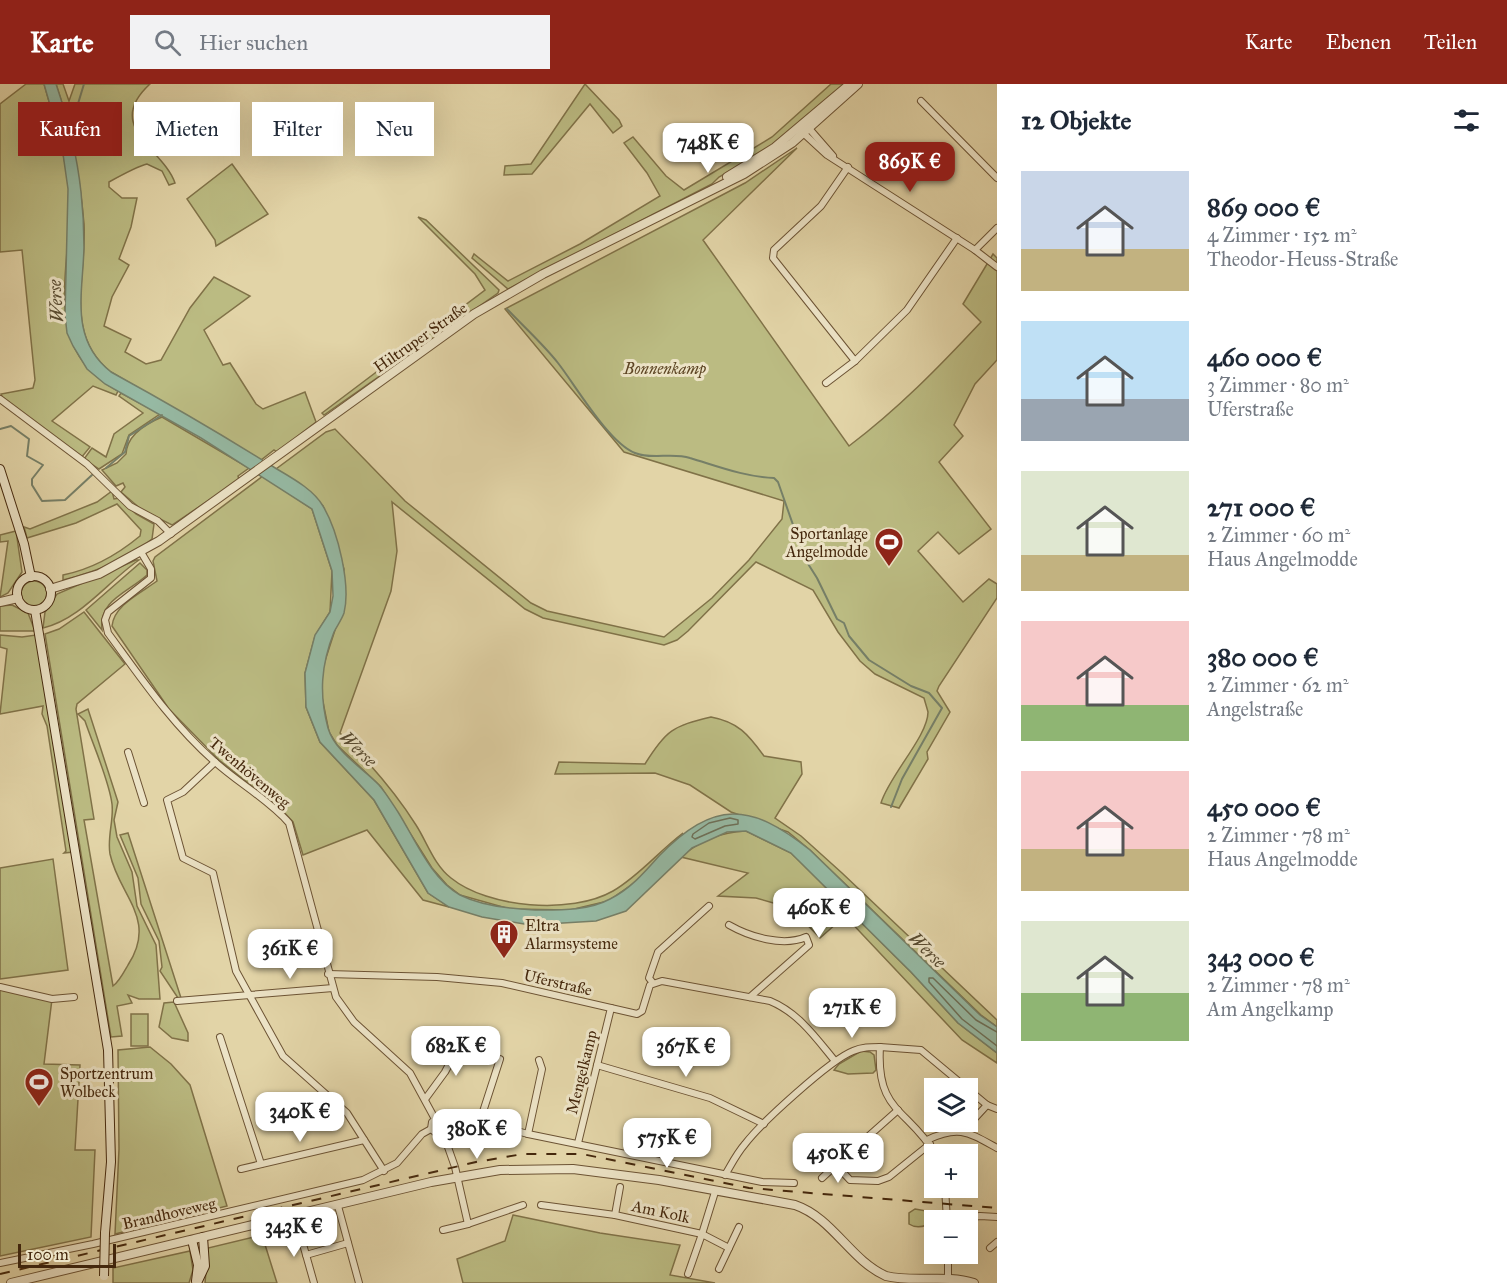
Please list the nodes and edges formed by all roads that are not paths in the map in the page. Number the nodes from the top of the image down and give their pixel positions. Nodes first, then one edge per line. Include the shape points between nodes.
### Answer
1 (850, 84) edge
2 (858, 84) edge
3 (921, 101) dead end
4 (804, 129) junction
5 (848, 167) junction
6 (997, 178) edge
7 (997, 228) edge
8 (957, 238) junction
9 (975, 250) junction
10 (997, 267) edge
11 (855, 361) junction
12 (826, 383) dead end
13 (0, 399) edge
14 (0, 469) edge
15 (171, 534) junction
16 (141, 552) junction
17 (31, 577) junction
18 (50, 589) junction
19 (18, 597) junction
20 (0, 602) edge
21 (35, 610) junction
22 (128, 752) dead end
23 (215, 762) junction
24 (144, 803) dead end
25 (709, 906) dead end
26 (729, 925) dead end
27 (328, 974) junction
28 (653, 983) junction
29 (0, 987) edge
30 (333, 988) junction
31 (249, 995) junction
32 (74, 997) dead end
33 (750, 997) junction
34 (177, 1001) dead end
35 (611, 1008) junction
36 (220, 1037) dead end
37 (461, 1042) dead end
38 (880, 1047) junction
39 (500, 1059) dead end
40 (539, 1060) dead end
41 (836, 1061) junction
42 (597, 1065) junction
43 (426, 1098) junction
44 (987, 1105) junction
45 (997, 1109) edge
46 (898, 1110) junction
47 (978, 1115) edge
48 (435, 1119) junction
49 (480, 1120) junction
50 (446, 1122) junction
51 (764, 1124) junction
52 (431, 1129) junction
53 (945, 1132) edge
54 (968, 1132) edge
55 (443, 1133) junction
56 (528, 1134) junction
57 (364, 1140) junction
58 (929, 1142) junction
59 (578, 1143) junction
60 (997, 1148) edge
61 (261, 1164) junction
62 (836, 1165) junction
63 (241, 1169) dead end
64 (384, 1171) junction
65 (725, 1175) junction
66 (457, 1177) junction
67 (822, 1178) dead end
68 (794, 1183) dead end
69 (620, 1187) dead end
70 (715, 1192) junction
71 (523, 1205) dead end
72 (541, 1205) dead end
73 (338, 1206) junction
74 (615, 1215) junction
75 (295, 1216) junction
76 (997, 1217) edge
77 (978, 1218) edge
78 (468, 1224) junction
79 (739, 1227) dead end
80 (443, 1230) dead end
81 (702, 1234) junction
82 (203, 1238) junction
83 (192, 1240) junction
84 (997, 1242) edge
85 (348, 1243) junction
86 (729, 1248) junction
87 (990, 1248) dead end
88 (306, 1255) junction
89 (0, 1263) edge
90 (948, 1264) edge
91 (719, 1269) dead end
92 (688, 1274) dead end
93 (104, 1280) edge
94 (948, 1280) junction
95 (14, 1282) edge
96 (197, 1283) edge
97 (314, 1283) edge
98 (359, 1283) edge
99 (974, 1283) edge

1 - 4 street, Hiltruper Straße
2 - 4 street, Hiltruper Straße
3 - 6 street
4 - 5 street via 821,151
4 - 15 street, Hiltruper Straße via 704,193 543,274 474,314
5 - 8 street
5 - 11 street via 821,206 774,250 773,258
7 - 9 street
8 - 9 street
8 - 11 street via 907,310
9 - 10 street
11 - 12 street
13 - 15 street via 87,464 130,506 158,521
14 - 17 main road
15 - 16 street, Hiltruper Straße
16 - 18 street, Hiltruper Straße via 99,574
16 - 23 street, Twenhövenweg via 151,569 151,578 108,612 108,633 164,710
17 - 18 main road via 42,579
17 - 19 main road via 19,585
18 - 21 main road via 45,605
19 - 20 street
19 - 21 main road via 24,607
21 - 93 main road, bridge via 108,1050 111,1162
22 - 24 street
23 - 27 street, Twenhövenweg via 289,823
23 - 31 street via 183,792 167,800 183,858 213,873 236,972
25 - 28 street, Uferstraße via 658,952 650,978
26 - 33 street via 747,935 792,942 806,937 809,945
27 - 30 street, Twenhövenweg
27 - 35 street, Uferstraße via 502,983
28 - 33 street via 662,981
28 - 35 street, Uferstraße via 640,1013
29 - 32 street via 51,999
30 - 31 street
30 - 43 street, Twenhövenweg via 343,1009 396,1058
31 - 34 street
31 - 57 street via 283,1056 347,1113
33 - 41 street via 770,1001 794,1013
35 - 42 street, Mengelkamp
36 - 61 street
37 - 43 street
38 - 41 street via 864,1047
38 - 44 street via 921,1050
38 - 46 street via 881,1082
39 - 49 street
40 - 56 street via 542,1069
41 - 51 street
42 - 51 street via 710,1098
42 - 59 street, Mengelkamp
43 - 48 street, Twenhövenweg
44 - 45 street
44 - 47 street
46 - 58 street
46 - 62 street
48 - 50 street
48 - 52 street
49 - 50 street
49 - 56 street
50 - 55 street
51 - 65 street via 744,1145
52 - 55 street via 436,1134
52 - 64 street, Brandhoveweg
53 - 58 street
54 - 60 street
55 - 66 street
56 - 59 street
57 - 61 street
57 - 64 street
58 - 62 street via 889,1177 878,1181 850,1180
59 - 65 street
61 - 63 street
62 - 67 street
64 - 89 street, Brandhoveweg via 363,1180 202,1219
65 - 68 street
66 - 70 street via 524,1168 573,1169 649,1178
66 - 73 street
66 - 78 street
69 - 74 street, Am Kolk
70 - 81 street, Am Kolk
70 - 94 street via 806,1209 825,1222 865,1263 887,1276 913,1281
71 - 78 street
72 - 74 street, Am Kolk
73 - 75 street
73 - 85 street
74 - 81 street, Am Kolk
75 - 82 street
75 - 88 street
76 - 77 street
78 - 80 street
79 - 86 street
81 - 86 street, Am Kolk
81 - 92 street, Am Kolk
82 - 83 street
82 - 96 main road via 205,1266
83 - 95 street
83 - 96 main road via 198,1265
84 - 87 street
85 - 88 street
85 - 98 street
86 - 91 street
88 - 97 street
90 - 94 street
94 - 99 street

